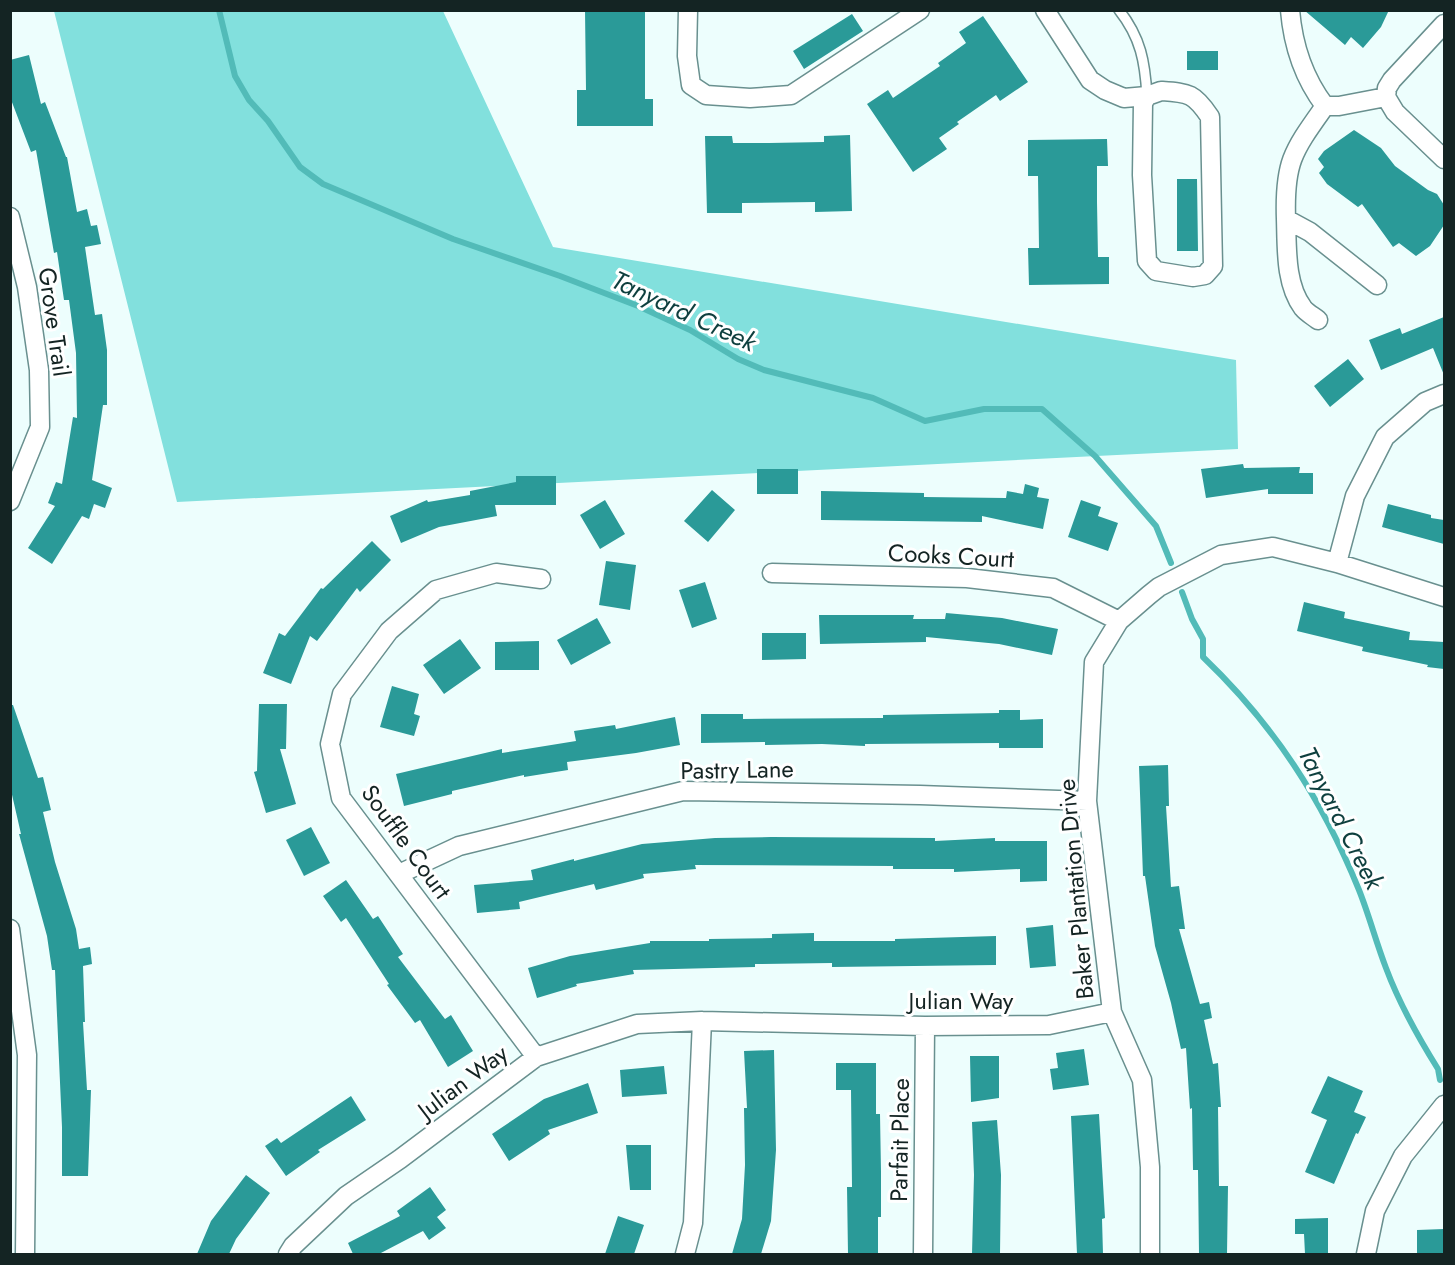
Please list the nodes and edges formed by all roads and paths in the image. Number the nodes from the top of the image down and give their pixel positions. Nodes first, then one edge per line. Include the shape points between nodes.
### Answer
1 (688, 10) edge
2 (920, 10) edge
3 (1045, 10) edge
4 (1119, 10) edge
5 (1290, 10) edge
6 (1444, 24) edge
7 (1148, 96) junction
8 (1386, 97) junction
9 (1325, 106) junction
10 (1444, 159) edge
11 (1286, 219) junction
12 (11, 220) edge
13 (1377, 285) dead end
14 (1318, 320) dead end
15 (1444, 394) edge
16 (10, 501) edge
17 (1337, 563) junction
18 (772, 573) dead end
19 (542, 579) dead end
20 (1444, 597) edge
21 (1119, 621) junction
22 (1087, 801) junction
23 (399, 874) junction
24 (10, 930) edge
25 (1112, 1012) junction
26 (702, 1021) junction
27 (926, 1026) junction
28 (536, 1057) junction
29 (1444, 1104) edge
30 (18, 1215) edge
31 (25, 1254) edge
32 (288, 1254) edge
33 (685, 1254) edge
34 (923, 1254) edge
35 (1150, 1254) edge
36 (1366, 1254) edge

1 - 2 street via 691,85 706,95 750,98 791,95
3 - 7 street via 1090,80 1124,98
4 - 7 lane via 1140,46
5 - 9 street via 1298,59
6 - 8 street via 1392,80
7 - 7 street via 1161,91 1181,92 1199,100 1210,117 1213,266 1205,275 1156,272 1147,261 1142,175 1143,104
8 - 9 street
8 - 10 street via 1395,112
9 - 11 street via 1289,164 1284,188
11 - 13 street via 1310,232
11 - 14 street via 1293,292 1304,310
12 - 16 street, Grove Trail via 27,287 39,370 40,427
15 - 17 street via 1425,402 1385,437 1355,495
17 - 20 street, Baker Plantation Drive
17 - 21 street, Baker Plantation Drive via 1273,547 1221,555 1159,587
18 - 21 street, Cooks Court via 968,578 1053,588
19 - 23 street, Souffle Court via 496,573 436,590 389,631 342,694 330,744 341,798
21 - 22 street, Baker Plantation Drive via 1095,662
22 - 23 street, Pastry Lane via 683,791 459,846
22 - 25 street, Baker Plantation Drive
23 - 28 street, Souffle Court
24 - 30 street via 27,1055
25 - 27 street, Julian Way via 1049,1024
25 - 35 street, Baker Plantation Drive via 1142,1080 1150,1167
26 - 27 street, Julian Way
26 - 28 street, Julian Way via 637,1024
26 - 33 street via 693,1223
27 - 34 street, Parfait Place
28 - 32 street, Julian Way via 346,1196
29 - 36 street via 1403,1156 1375,1211
30 - 31 street

